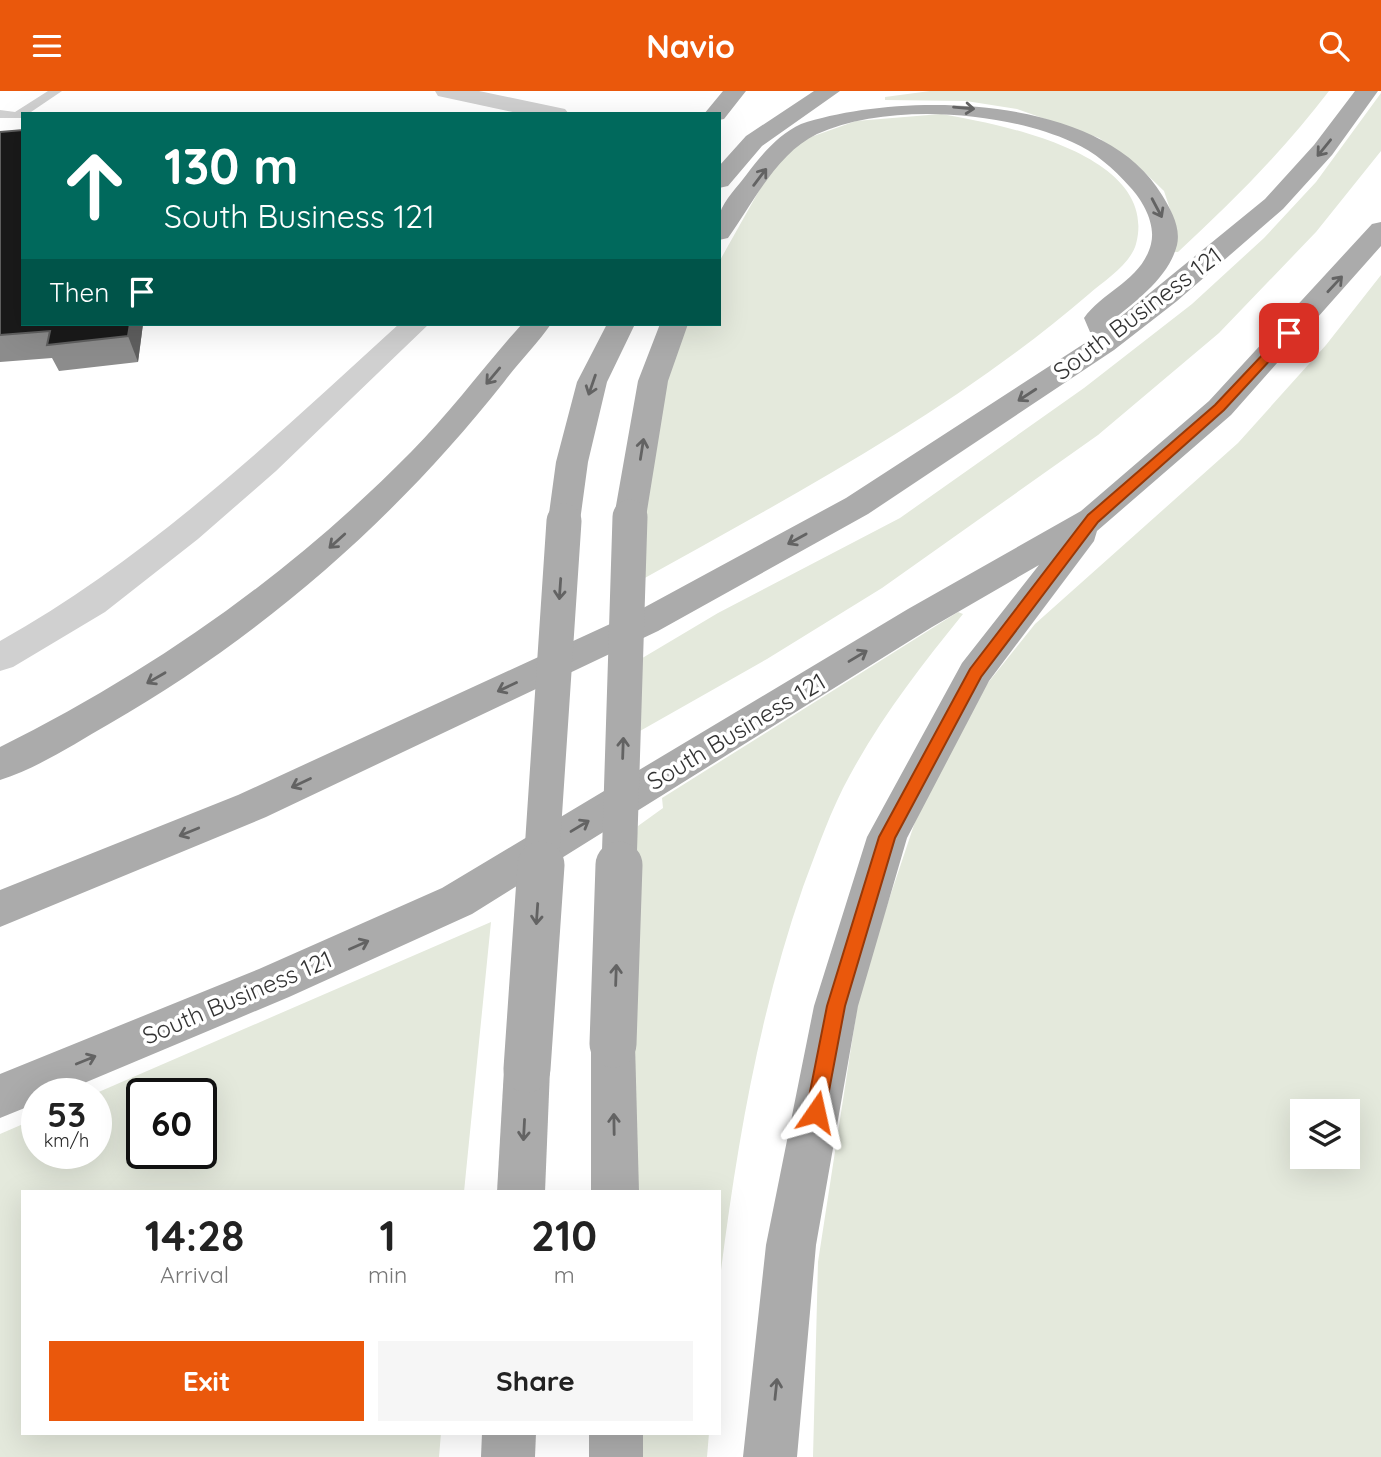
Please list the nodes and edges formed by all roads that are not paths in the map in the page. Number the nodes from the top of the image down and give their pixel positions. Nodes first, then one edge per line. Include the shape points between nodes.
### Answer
1 (56, 91) edge
2 (446, 91) edge
3 (735, 91) edge
4 (802, 91) edge
5 (829, 91) edge
6 (1367, 91) edge
7 (22, 112) edge
8 (547, 112) edge
9 (21, 113) edge
10 (1, 114) edge
11 (721, 124) edge
12 (721, 179) edge
13 (721, 229) edge
14 (1381, 230) edge
15 (413, 326) edge
16 (535, 326) edge
17 (620, 326) edge
18 (673, 326) edge
19 (1104, 344) junction
20 (1093, 519) junction
21 (0, 657) edge
22 (0, 765) edge
23 (0, 909) edge
24 (0, 1096) edge
25 (521, 1190) edge
26 (615, 1190) edge
27 (509, 1435) edge
28 (616, 1435) edge
29 (508, 1457) edge
30 (616, 1457) edge
31 (770, 1457) edge

1 - 7 lane
2 - 8 street
3 - 11 main road
4 - 11 main road
5 - 12 main road via 754,141
6 -> 19 main road, South Business 121 via 1323,150 1274,204
9 - 10 lane
13 -> 19 main road via 781,150 808,130 845,117 923,107 1039,120 1107,150 1137,176 1164,223 1164,244 1157,260 1098,318
20 -> 14 main road, South Business 121 via 1220,408
15 - 21 street via 149,560 105,595
16 -> 22 main road via 425,457 308,567 186,661
17 -> 25 main road, bridge via 592,382 572,462 564,521
26 -> 18 main road, bridge via 613,1044 630,517 653,381
19 -> 23 main road, South Business 121 via 857,506 646,622 252,806
24 -> 20 main road, South Business 121 via 274,983 457,901 920,618
31 -> 20 main road via 791,1245 833,1019 887,837 975,673
27 - 29 main road
28 - 30 main road

